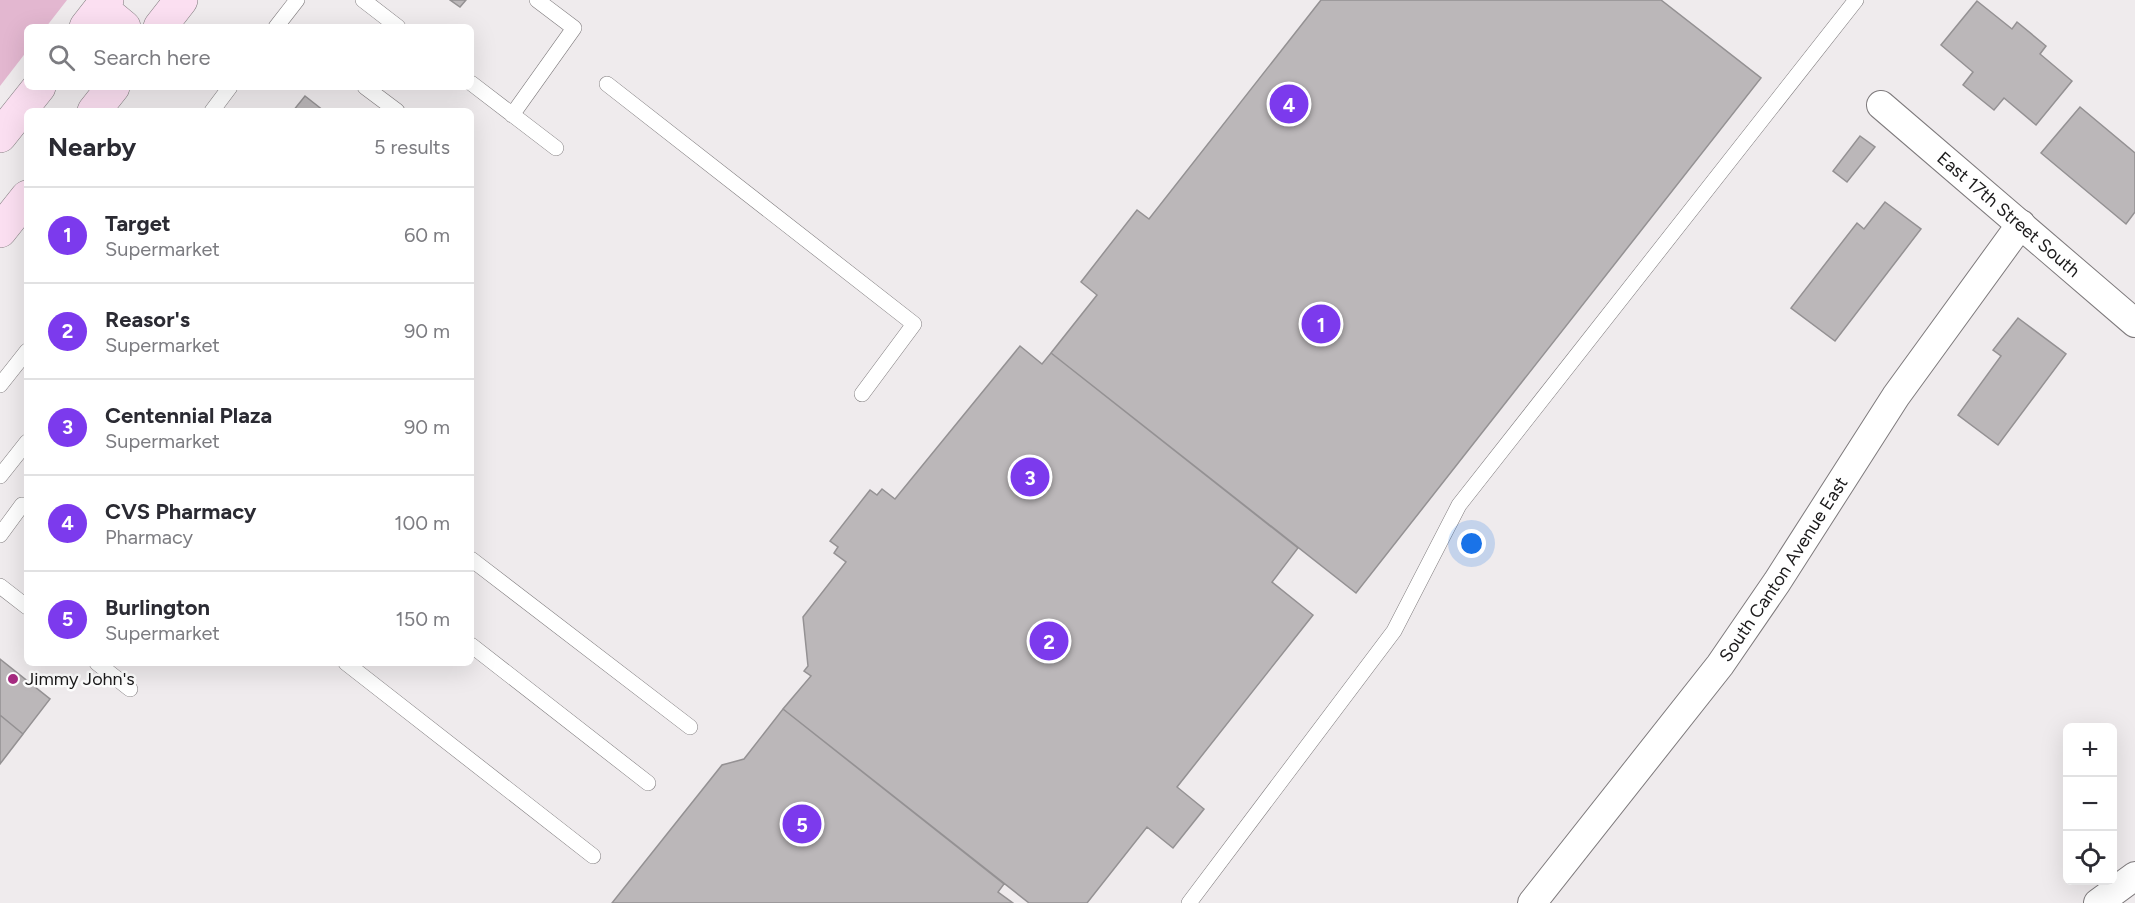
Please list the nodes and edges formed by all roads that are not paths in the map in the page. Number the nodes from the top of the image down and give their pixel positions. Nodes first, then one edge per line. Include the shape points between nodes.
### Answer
1 (181, 0) edge
2 (297, 0) edge
3 (363, 0) edge
4 (537, 0) edge
5 (1856, 0) edge
6 (162, 24) edge
7 (281, 24) edge
8 (394, 24) edge
9 (607, 84) dead end
10 (474, 85) edge
11 (37, 90) edge
12 (111, 90) edge
13 (228, 90) edge
14 (369, 90) edge
15 (1881, 105) dead end
16 (96, 108) edge
17 (214, 108) edge
18 (393, 108) edge
19 (512, 115) junction
20 (0, 136) edge
21 (556, 148) dead end
22 (24, 201) edge
23 (2020, 224) junction
24 (0, 231) edge
25 (2135, 323) edge
26 (24, 355) edge
27 (0, 385) edge
28 (862, 394) dead end
29 (24, 446) edge
30 (0, 476) edge
31 (22, 505) dead end
32 (0, 535) edge
33 (474, 561) edge
34 (0, 586) edge
35 (24, 605) edge
36 (474, 647) edge
37 (102, 666) edge
38 (350, 666) edge
39 (130, 689) dead end
40 (690, 727) dead end
41 (648, 783) dead end
42 (593, 856) dead end
43 (2135, 876) edge
44 (1189, 903) edge
45 (1532, 903) edge
46 (2098, 903) edge

1 - 6 main road
2 - 7 lane
3 - 8 lane
4 - 19 lane via 574,28
5 - 44 lane via 1459,505 1394,631
9 - 28 lane via 914,324
10 - 19 lane
11 - 20 main road
12 - 16 main road
13 - 17 lane
14 - 18 lane
15 - 23 street, East 17th Street South
19 - 21 lane
22 - 24 main road
23 - 25 street, East 17th Street South
23 - 45 street, South Canton Avenue East via 1896,396 1720,665
26 - 27 lane
29 - 30 lane
31 - 32 lane
33 - 40 lane
34 - 35 lane
36 - 41 lane
37 - 39 lane
38 - 42 lane
43 - 46 street

